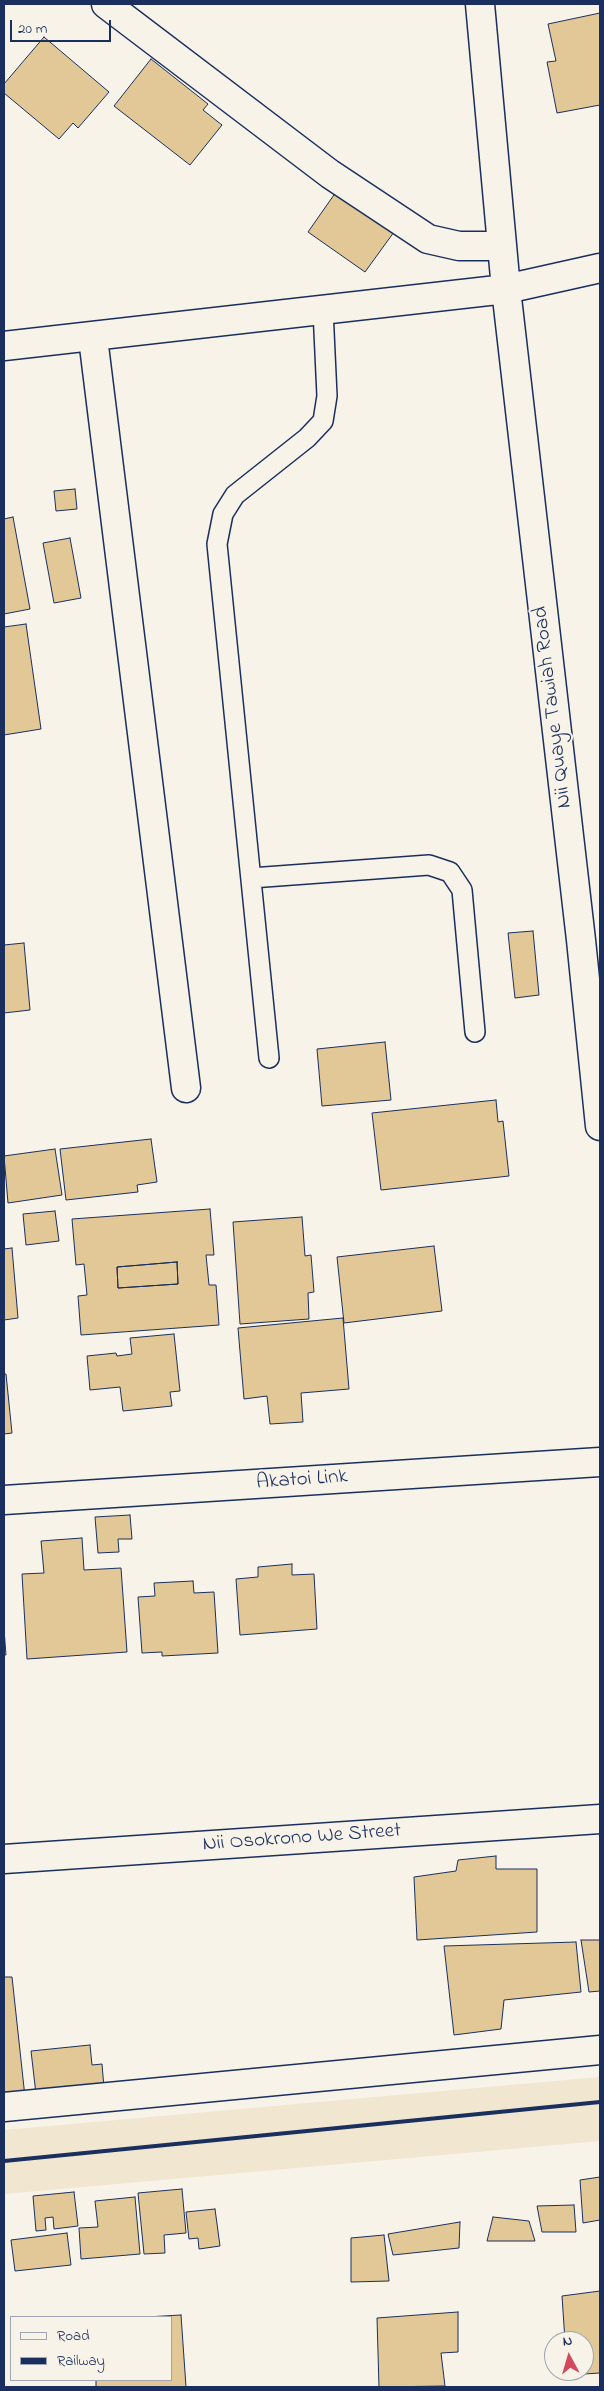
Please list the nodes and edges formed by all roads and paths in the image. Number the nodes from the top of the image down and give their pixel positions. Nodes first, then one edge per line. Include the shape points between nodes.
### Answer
1 (106, 4) edge
2 (480, 4) edge
3 (502, 246) junction
4 (600, 268) edge
5 (506, 289) junction
6 (324, 310) junction
7 (92, 338) junction
8 (4, 346) edge
9 (251, 878) junction
10 (591, 939) edge
11 (475, 1032) dead end
12 (269, 1058) dead end
13 (186, 1088) dead end
14 (600, 1126) edge
15 (600, 1462) edge
16 (4, 1500) edge
17 (600, 1818) edge
18 (4, 1859) edge
19 (600, 2050) edge
20 (4, 2107) edge

1 - 3 street via 330,174 428,239 458,246
2 - 3 street, Nii Quaye Tawiah Road
3 - 5 street, Nii Quaye Tawiah Road
4 - 5 street
5 - 6 street
5 - 10 street, Nii Quaye Tawiah Road
6 - 7 street
6 - 9 lane via 327,396 323,420 307,438 235,495 223,514 217,544
7 - 8 street
7 - 13 street
9 - 11 lane via 429,865 450,872 462,890
9 - 12 lane
10 - 14 street, Nii Quaye Tawiah Road
15 - 16 street, Akatoi Link
17 - 18 street, Nii Osokrono We Street
19 - 20 street

